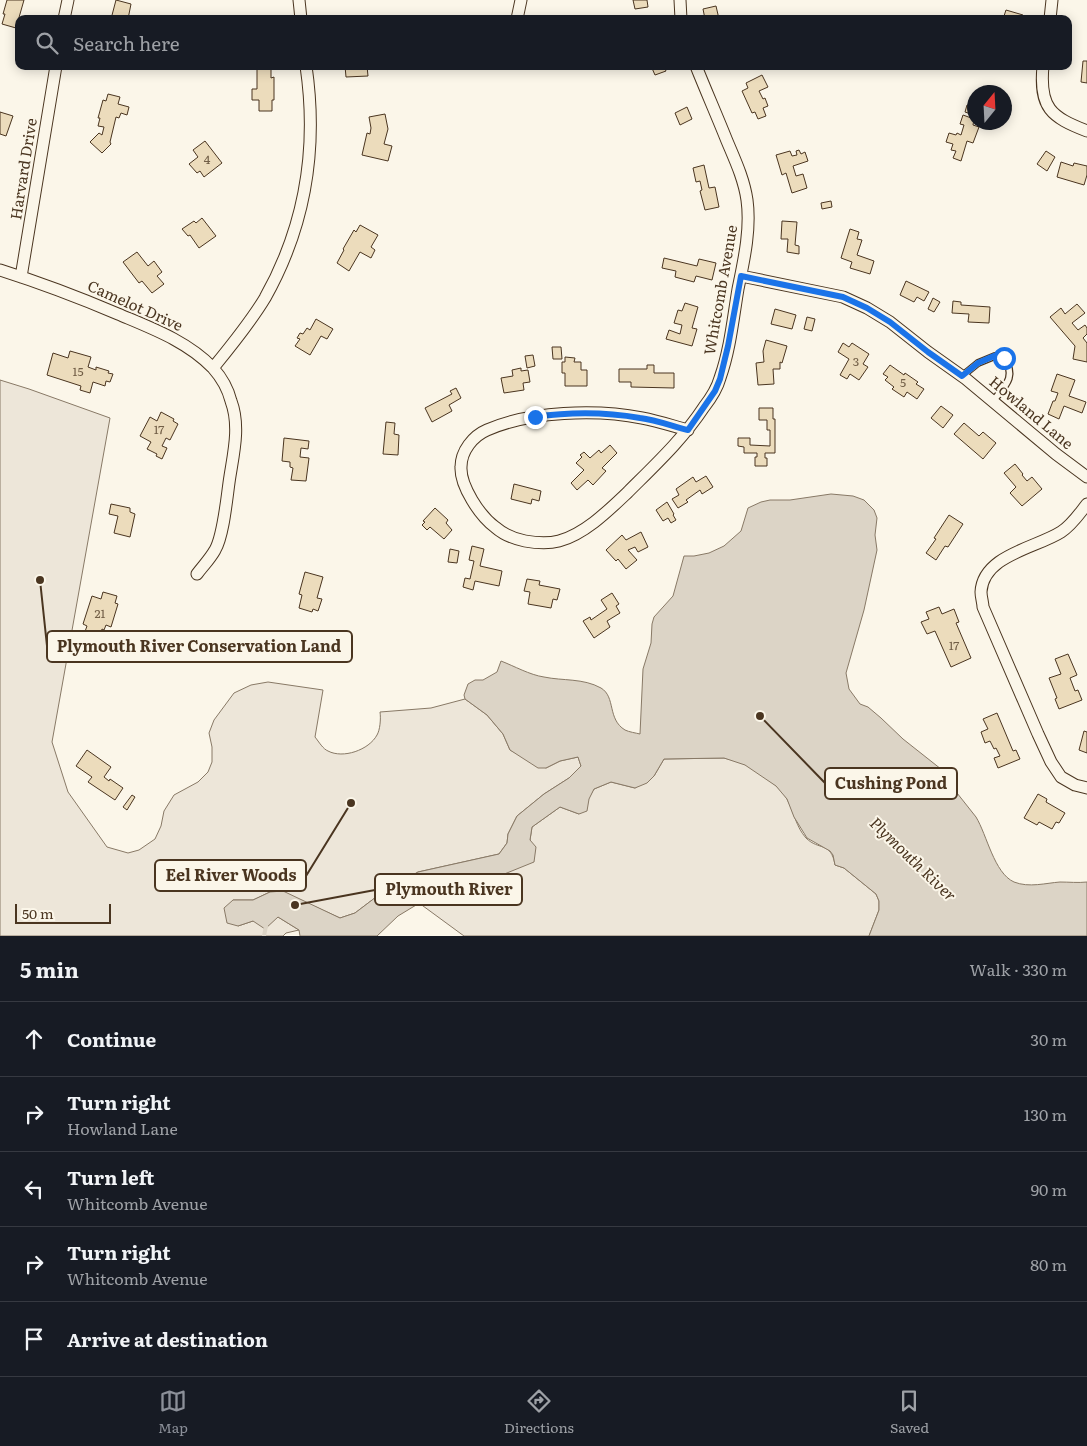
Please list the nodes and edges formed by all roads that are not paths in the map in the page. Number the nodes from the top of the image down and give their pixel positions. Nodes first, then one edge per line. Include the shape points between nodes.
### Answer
1 (68, 0) edge
2 (299, 0) edge
3 (521, 0) edge
4 (680, 0) edge
5 (1052, 0) edge
6 (65, 15) edge
7 (300, 15) edge
8 (519, 15) edge
9 (682, 15) edge
10 (1050, 15) edge
11 (55, 70) edge
12 (306, 70) edge
13 (698, 70) edge
14 (1043, 70) edge
15 (1087, 131) edge
16 (0, 270) edge
17 (741, 276) junction
18 (21, 277) junction
19 (213, 368) junction
20 (962, 376) junction
21 (993, 401) junction
22 (688, 430) junction
23 (1087, 477) edge
24 (1087, 504) edge
25 (197, 574) dead end
26 (1087, 788) edge

1 - 6 street
2 - 7 street
3 - 8 street
4 - 9 street
5 - 10 street
11 - 18 street, Harvard Drive
12 - 19 street via 311,114 308,166 292,239 264,299
13 - 17 street, Whitcomb Avenue via 741,175 747,199 748,226
14 - 15 street via 1042,86 1050,110 1058,118
16 - 18 street, Camelot Drive
17 - 20 street, Howland Lane via 828,293 859,304 890,322
17 - 22 street, Whitcomb Avenue via 720,379
18 - 19 street, Camelot Drive via 61,290 173,338
19 - 25 street, Camelot Drive via 232,401 236,435 222,529 216,549
20 - 21 street, Howland Lane
20 - 21 lane via 978,363 994,356 1004,358 1010,367 1009,381
21 - 23 street, Howland Lane
22 - 22 street, Whitcomb Avenue via 594,522 558,542 524,541 496,528 472,501 463,480 463,454 470,442 488,429 511,422 556,414 608,414 642,418
24 - 26 street via 1063,531 993,566 984,579 981,592 984,607 1052,762 1061,777

